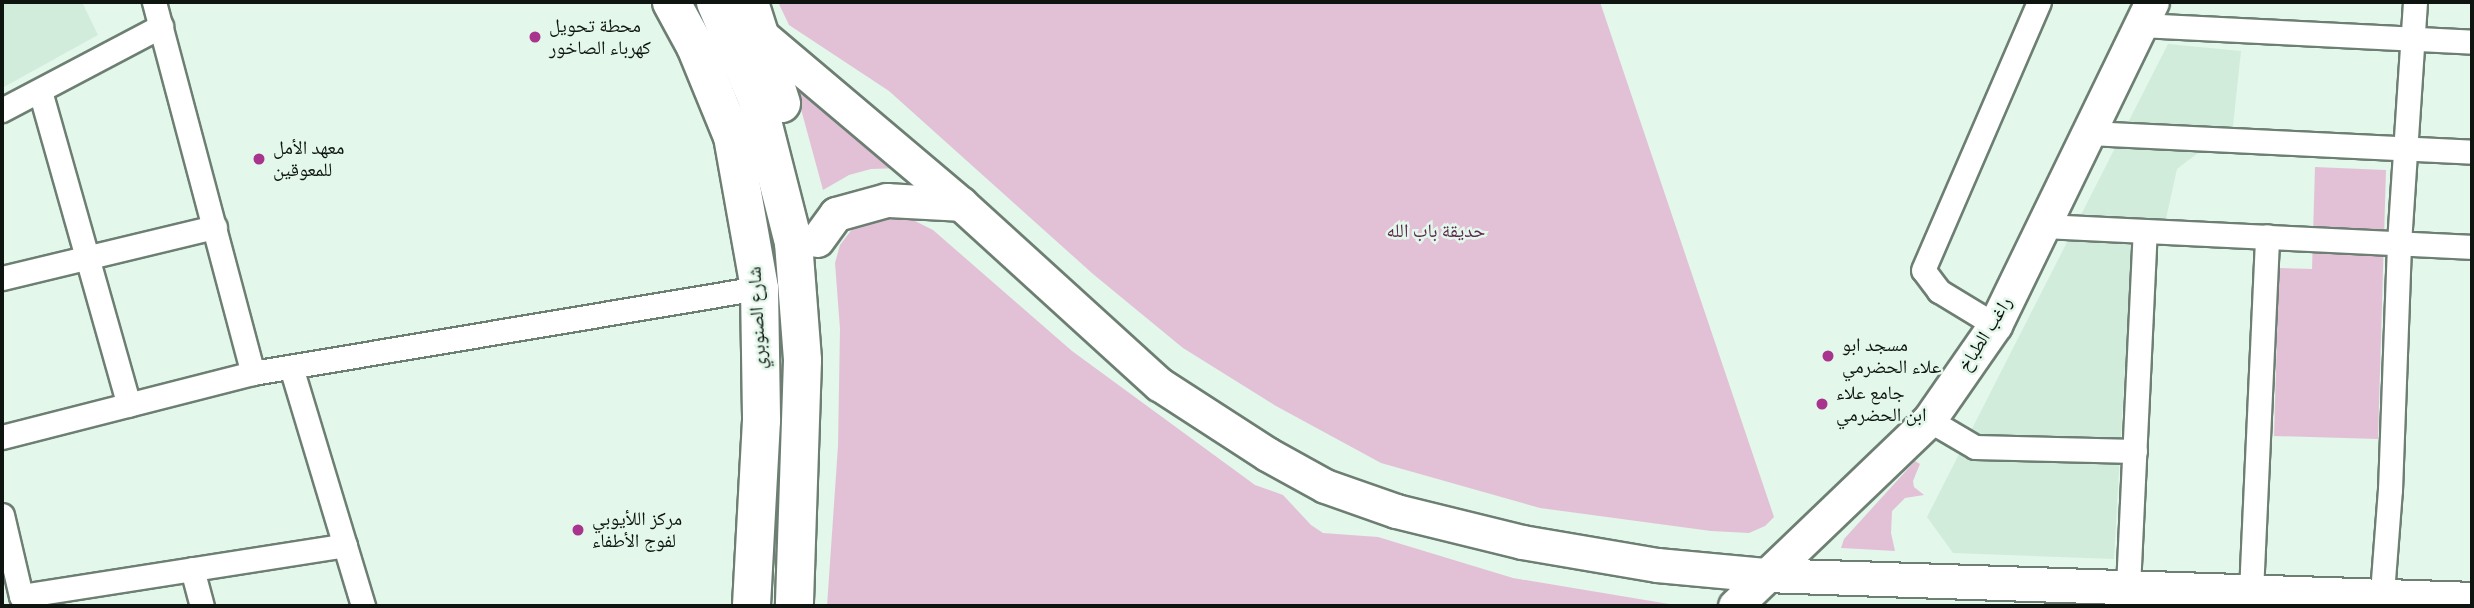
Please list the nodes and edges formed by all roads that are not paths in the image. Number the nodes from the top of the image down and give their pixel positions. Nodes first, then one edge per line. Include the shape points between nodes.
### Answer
1 (154, 2) edge
2 (671, 2) edge
3 (697, 2) edge
4 (715, 2) edge
5 (2039, 2) edge
6 (2415, 2) edge
7 (2147, 13) edge
8 (755, 18) edge
9 (161, 26) junction
10 (2412, 38) junction
11 (2472, 41) edge
12 (40, 91) junction
13 (2, 110) edge
14 (2090, 133) junction
15 (2405, 149) junction
16 (2472, 152) edge
17 (961, 204) junction
18 (2045, 226) junction
19 (215, 227) junction
20 (2145, 230) junction
21 (2267, 236) junction
22 (817, 240) junction
23 (2399, 243) junction
24 (2472, 247) edge
25 (87, 258) junction
26 (2, 278) edge
27 (759, 288) junction
28 (1996, 325) junction
29 (291, 367) junction
30 (253, 373) junction
31 (129, 405) junction
32 (1929, 420) junction
33 (2, 437) edge
34 (2135, 451) junction
35 (2, 515) edge
36 (345, 545) junction
37 (192, 569) junction
38 (1765, 575) junction
39 (2128, 587) junction
40 (2251, 592) junction
41 (79, 597) edge
42 (2472, 599) edge
43 (2381, 601) edge
44 (202, 606) edge
45 (363, 606) edge
46 (751, 606) edge
47 (776, 606) edge
48 (794, 606) edge
49 (814, 606) edge
50 (1735, 606) edge

1 - 9 street
2 - 27 main road, شارع الصنوبري via 695,46 732,136
3 - 47 main road via 738,107 775,247 784,362
4 - 48 main road via 756,97 793,243 802,360
5 - 28 street via 1923,270 1939,291
6 - 10 street
7 - 10 street
7 - 14 main road, راغب الطباخ
8 - 17 main road
8 - 22 main road
9 - 12 street
9 - 19 street
10 - 11 street
10 - 15 street
12 - 13 street
12 - 25 street
14 - 15 street
14 - 18 main road, راغب الطباخ
15 - 16 street
15 - 23 street
17 - 22 main road via 887,200 836,214
17 - 38 main road via 1159,384 1325,486 1395,511 1522,542 1657,565
18 - 20 street
18 - 28 main road, راغب الطباخ
19 - 25 street
19 - 30 street
20 - 21 street
20 - 34 street
21 - 23 street
21 - 40 street
22 - 49 main road via 826,404
23 - 24 street
23 - 43 street
25 - 26 street
25 - 31 street
27 - 29 street
27 - 46 main road, شارع الصنوبري via 761,420
28 - 32 main road, راغب الطباخ
29 - 30 street
29 - 36 street
30 - 31 street
31 - 33 street
32 - 34 street via 1975,447
32 - 38 main road, راغب الطباخ
34 - 39 street
35 - 41 street via 21,596
36 - 37 street
36 - 45 street
37 - 41 street
37 - 44 street
38 - 39 main road
38 - 50 main road, راغب الطباخ
39 - 40 main road
40 - 43 main road
42 - 43 main road

